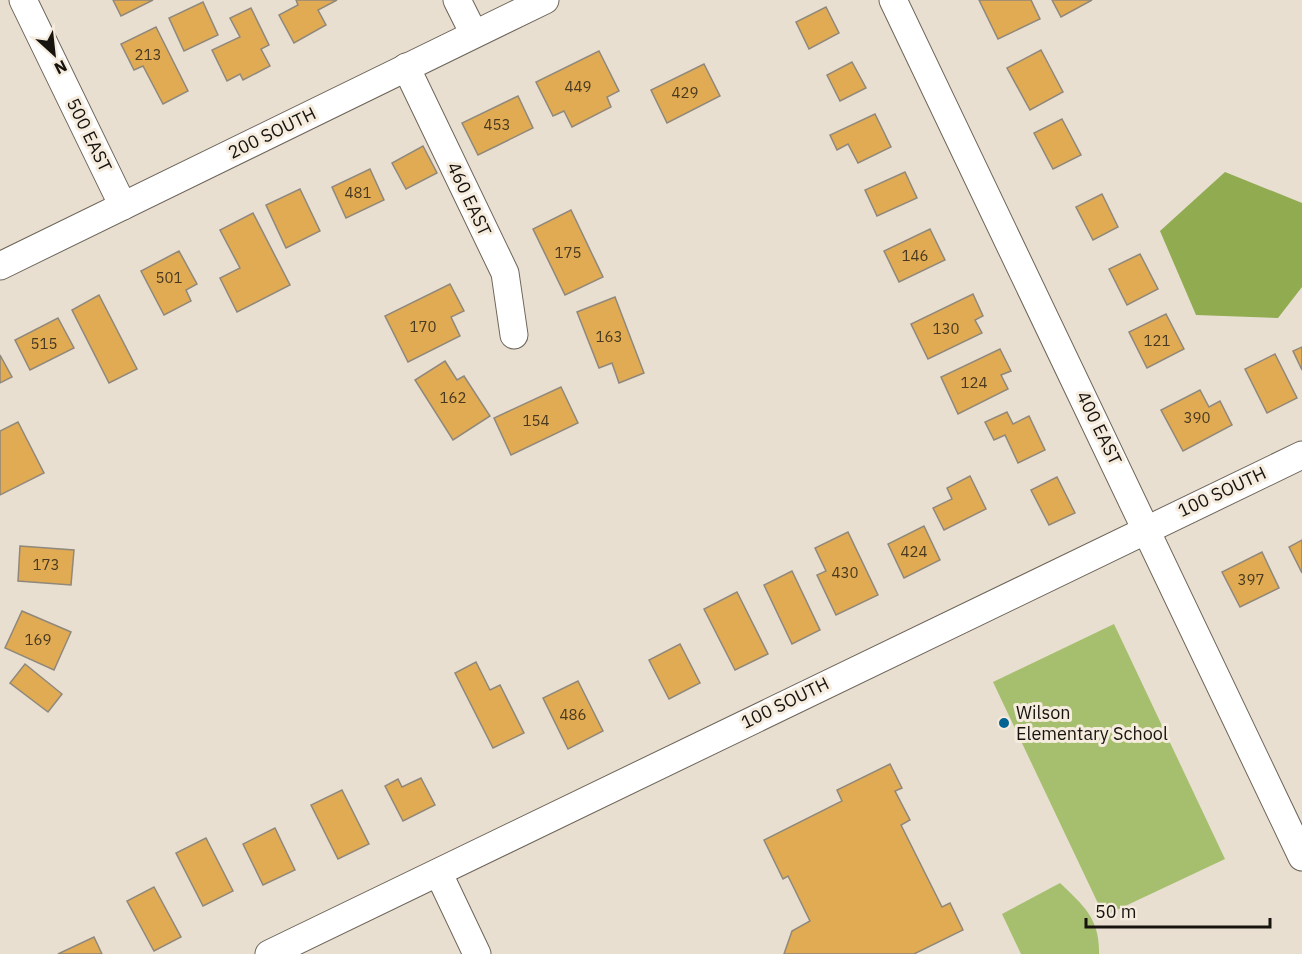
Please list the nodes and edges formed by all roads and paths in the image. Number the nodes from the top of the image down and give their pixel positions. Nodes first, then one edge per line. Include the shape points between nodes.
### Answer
1 (23, 0) edge
2 (457, 0) edge
3 (545, 0) edge
4 (893, 0) edge
5 (474, 34) junction
6 (406, 68) junction
7 (123, 206) junction
8 (0, 266) edge
9 (514, 335) dead end
10 (1302, 454) edge
11 (1147, 527) junction
12 (1302, 857) edge
13 (439, 873) junction
14 (268, 954) edge
15 (477, 954) edge

1 - 7 street, 500 EAST
2 - 5 street
3 - 5 street, 200 SOUTH
4 - 11 street, 400 EAST
5 - 6 street, 200 SOUTH
6 - 7 street, 200 SOUTH
6 - 9 street, 460 EAST via 505,273
7 - 8 street, 200 SOUTH
10 - 11 street, 100 SOUTH
11 - 12 street, 400 EAST
11 - 13 street, 100 SOUTH
13 - 14 street, 100 SOUTH
13 - 15 street

